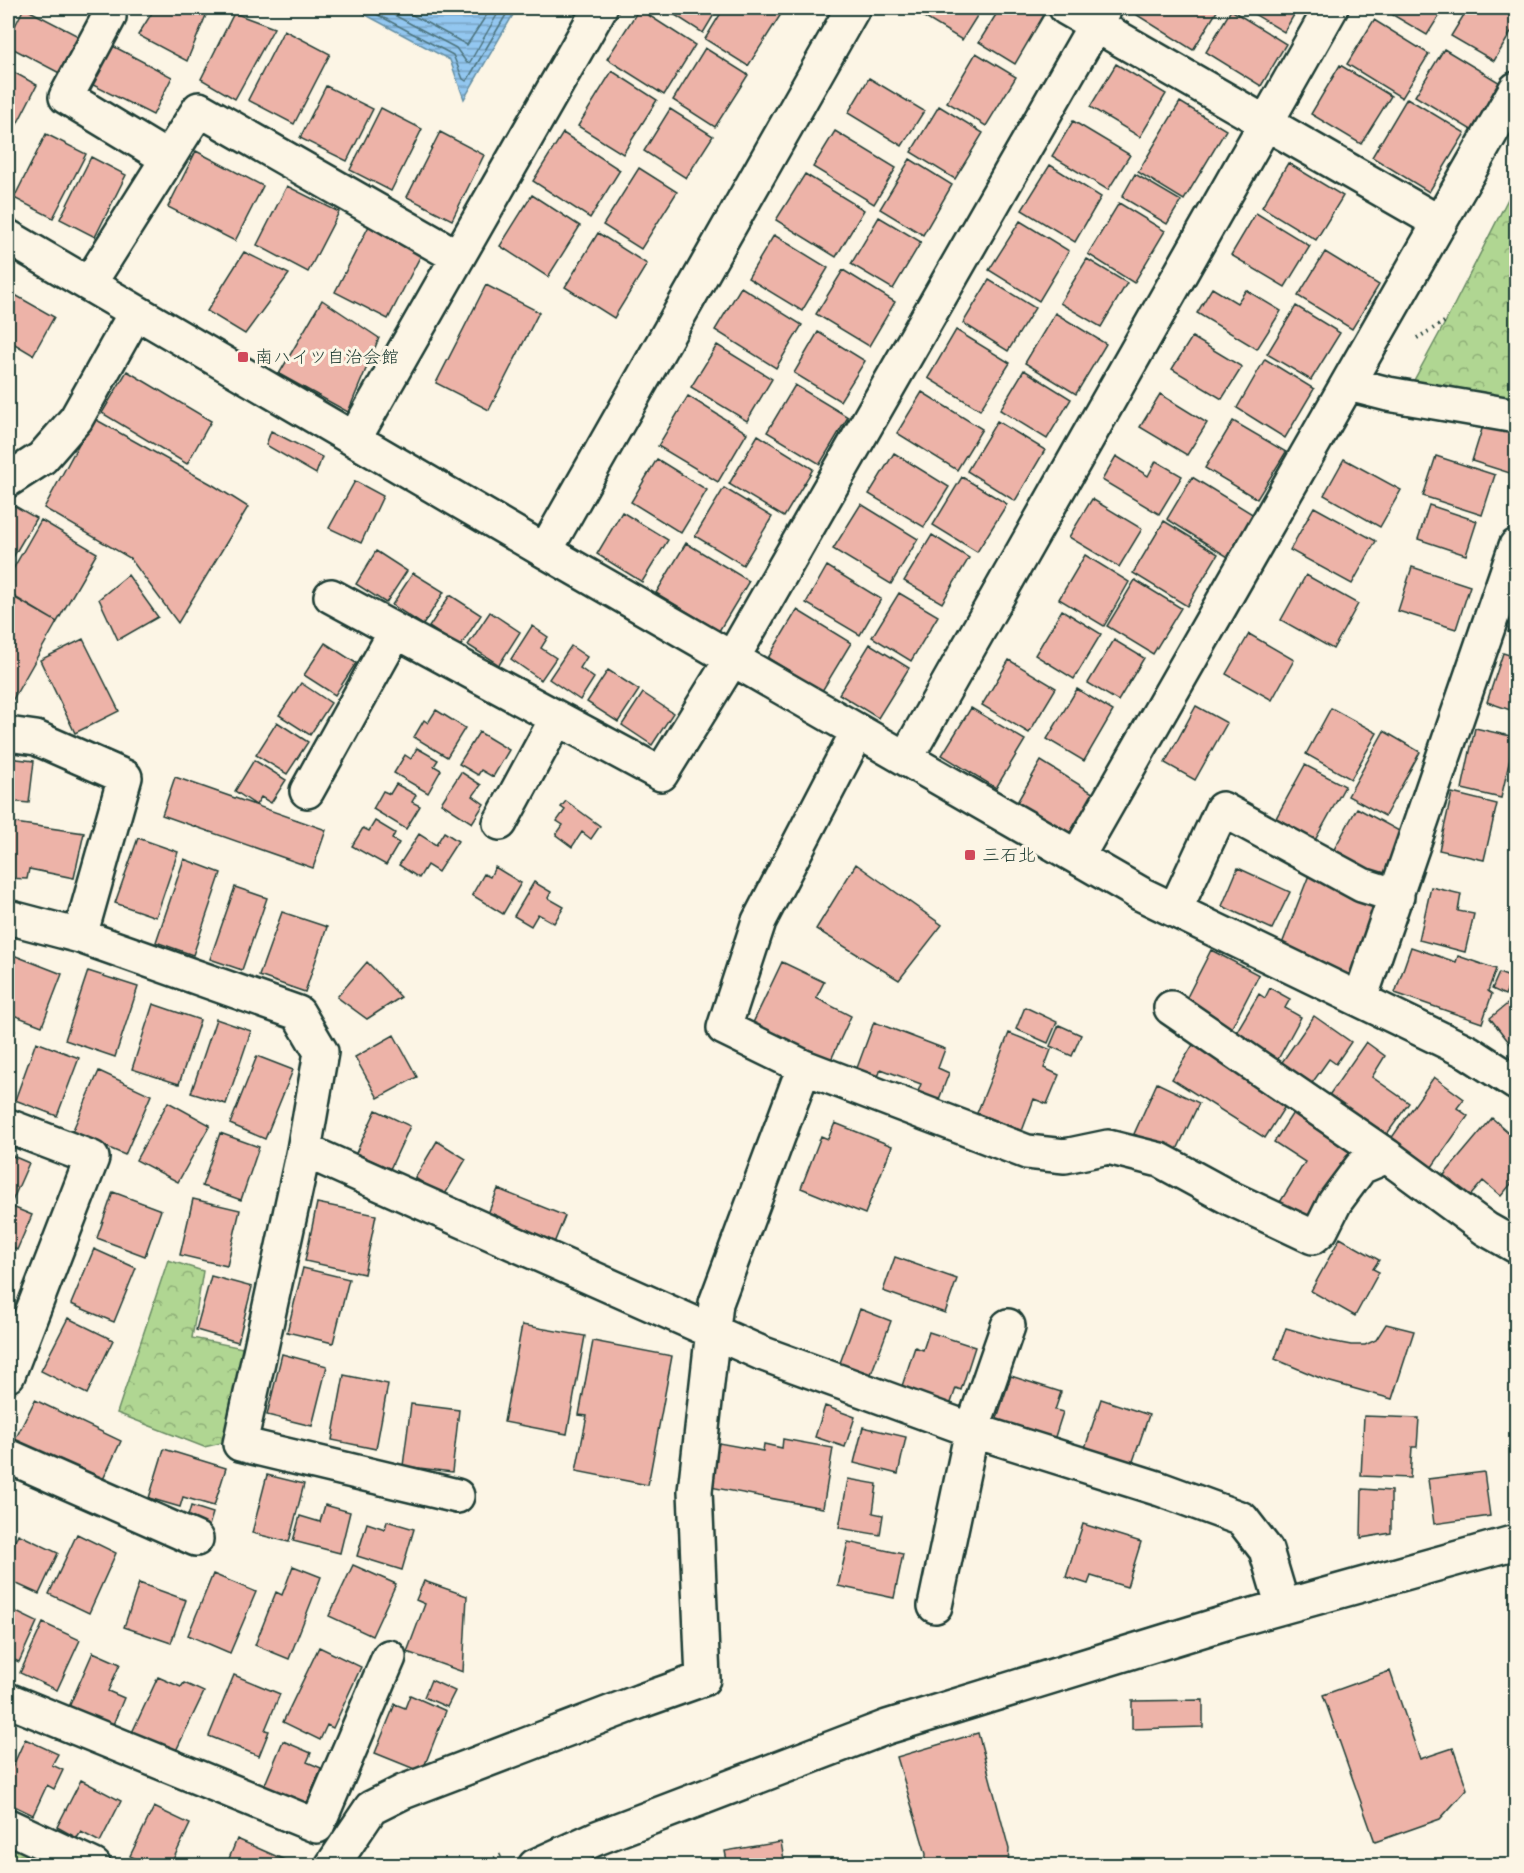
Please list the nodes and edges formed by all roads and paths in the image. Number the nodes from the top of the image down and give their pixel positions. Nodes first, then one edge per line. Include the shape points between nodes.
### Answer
1 (600, 8) edge
2 (853, 8) edge
3 (1066, 8) edge
4 (1331, 8) edge
5 (109, 16) dead end
6 (1100, 16) edge
7 (1516, 88) edge
8 (1266, 123) junction
9 (167, 158) junction
10 (1440, 223) junction
11 (8, 237) edge
12 (458, 257) junction
13 (88, 284) junction
14 (136, 312) junction
15 (1349, 384) junction
16 (1516, 416) edge
17 (354, 440) junction
18 (8, 480) edge
19 (1516, 546) edge
20 (545, 551) junction
21 (331, 596) dead end
22 (396, 631) junction
23 (732, 659) junction
24 (557, 718) junction
25 (858, 731) junction
26 (8, 734) edge
27 (906, 759) junction
28 (307, 791) dead end
29 (500, 823) dead end
30 (1077, 857) junction
31 (1397, 896) junction
32 (1175, 910) junction
33 (8, 917) edge
34 (80, 936) junction
35 (1360, 999) junction
36 (1171, 1008) dead end
37 (804, 1067) junction
38 (1516, 1083) edge
39 (8, 1126) edge
40 (304, 1150) junction
41 (1387, 1156) junction
42 (1516, 1246) edge
43 (1008, 1326) dead end
44 (712, 1331) junction
45 (8, 1374) edge
46 (972, 1430) junction
47 (8, 1456) edge
48 (457, 1496) dead end
49 (196, 1539) dead end
50 (1516, 1542) edge
51 (934, 1606) dead end
52 (1283, 1607) junction
53 (389, 1657) dead end
54 (8, 1700) edge
55 (8, 1826) edge
56 (94, 1866) edge
57 (332, 1866) edge
58 (535, 1866) edge

1 - 12 street
2 - 20 street
3 - 6 street
4 - 8 street
5 - 9 street via 66,97
6 - 8 street
6 - 23 street
7 - 10 street
8 - 10 street
8 - 27 street
9 - 12 street via 199,109
9 - 13 street
10 - 15 street
11 - 13 street
12 - 17 street
13 - 14 street
14 - 17 street
14 - 18 street via 76,419 42,458
15 - 16 street
15 - 30 street
17 - 20 street
19 - 31 street
20 - 23 street
21 - 22 street
22 - 24 street
22 - 28 street
23 - 24 street via 662,774
23 - 25 street
24 - 29 street
25 - 27 street
25 - 37 street via 759,921 724,1028
26 - 34 street via 36,738 125,777
27 - 30 street
30 - 32 street
31 - 32 street via 1362,885 1221,809
31 - 35 street
32 - 35 street
33 - 34 street
34 - 40 street via 298,1013 321,1052
35 - 38 street via 1468,1052
36 - 41 street
37 - 41 street via 1027,1152 1065,1156 1108,1147 1160,1160 1313,1237 1361,1167
37 - 44 street via 716,1303
39 - 45 street via 92,1158
40 - 44 street
40 - 48 street via 240,1444
41 - 42 street via 1486,1229
43 - 46 street
44 - 46 street via 761,1353
44 - 57 street via 695,1491 703,1679 403,1792 371,1808
46 - 51 street
46 - 52 street via 1242,1519 1266,1550
47 - 49 street
50 - 52 street
52 - 58 street via 887,1728 597,1838
53 - 54 street via 316,1826
55 - 56 street

